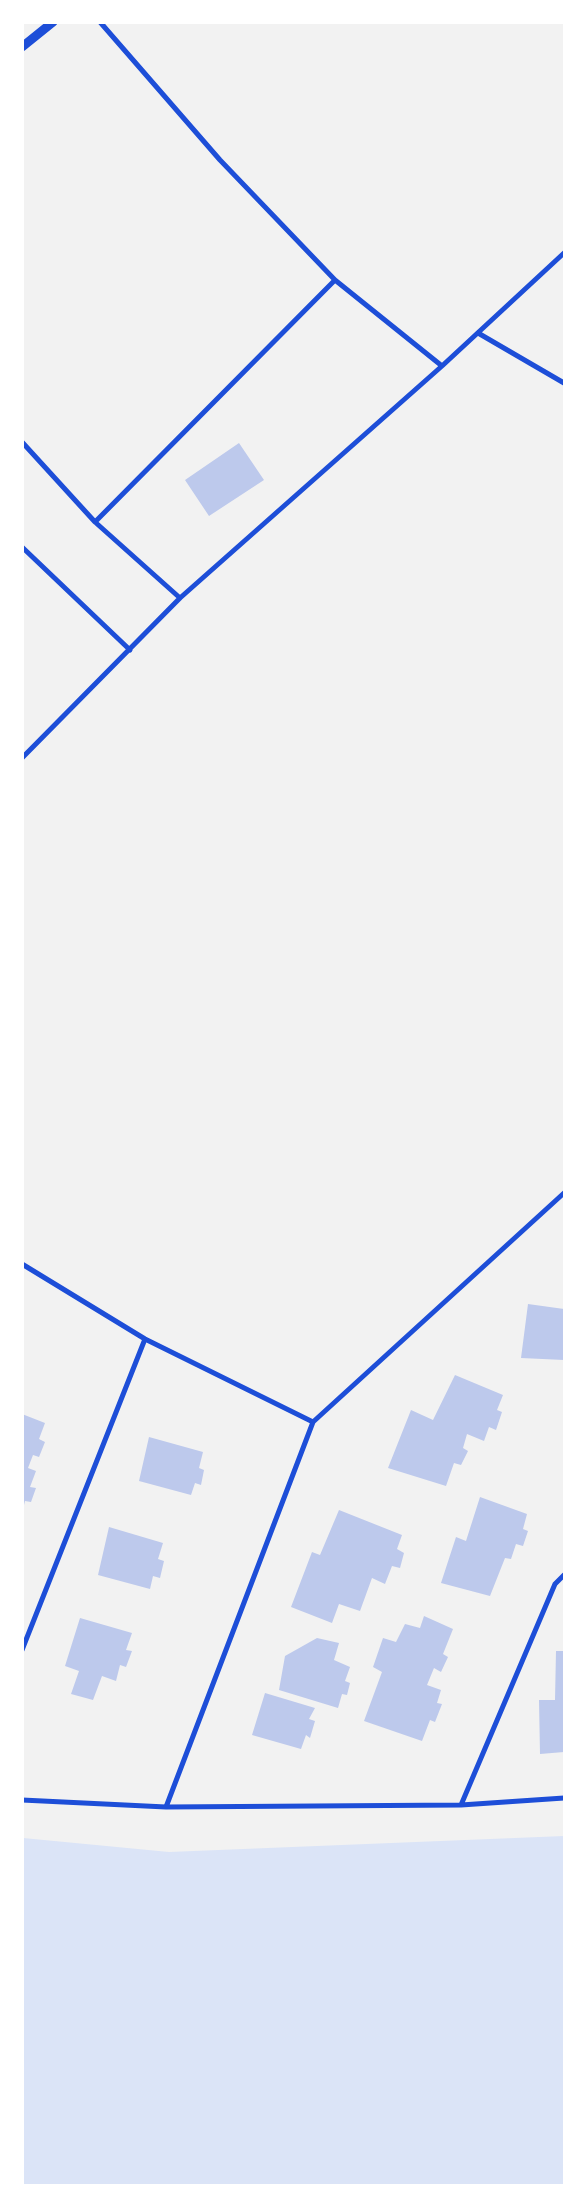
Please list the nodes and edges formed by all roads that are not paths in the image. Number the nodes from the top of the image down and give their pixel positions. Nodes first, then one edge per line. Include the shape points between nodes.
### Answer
1 (53, 22) edge
2 (100, 22) edge
3 (22, 47) edge
4 (564, 253) edge
5 (335, 280) junction
6 (478, 333) junction
7 (442, 366) junction
8 (564, 382) edge
9 (22, 442) edge
10 (95, 522) junction
11 (22, 547) edge
12 (180, 598) junction
13 (130, 650) junction
14 (22, 758) edge
15 (564, 1193) edge
16 (22, 1264) edge
17 (145, 1339) junction
18 (313, 1422) junction
19 (564, 1575) edge
20 (22, 1650) edge
21 (564, 1798) edge
22 (22, 1800) edge
23 (461, 1805) junction
24 (166, 1807) junction

1 - 3 street
2 - 5 street via 220,160
4 - 6 street
5 - 7 street
5 - 10 street
6 - 7 street
6 - 8 street
7 - 12 street
9 - 10 street
10 - 12 street
11 - 13 street
12 - 13 street
13 - 14 street
15 - 18 street
16 - 17 street
17 - 18 street
17 - 20 street
18 - 24 street
19 - 23 street via 555,1584
21 - 23 street
22 - 24 street
23 - 24 street

